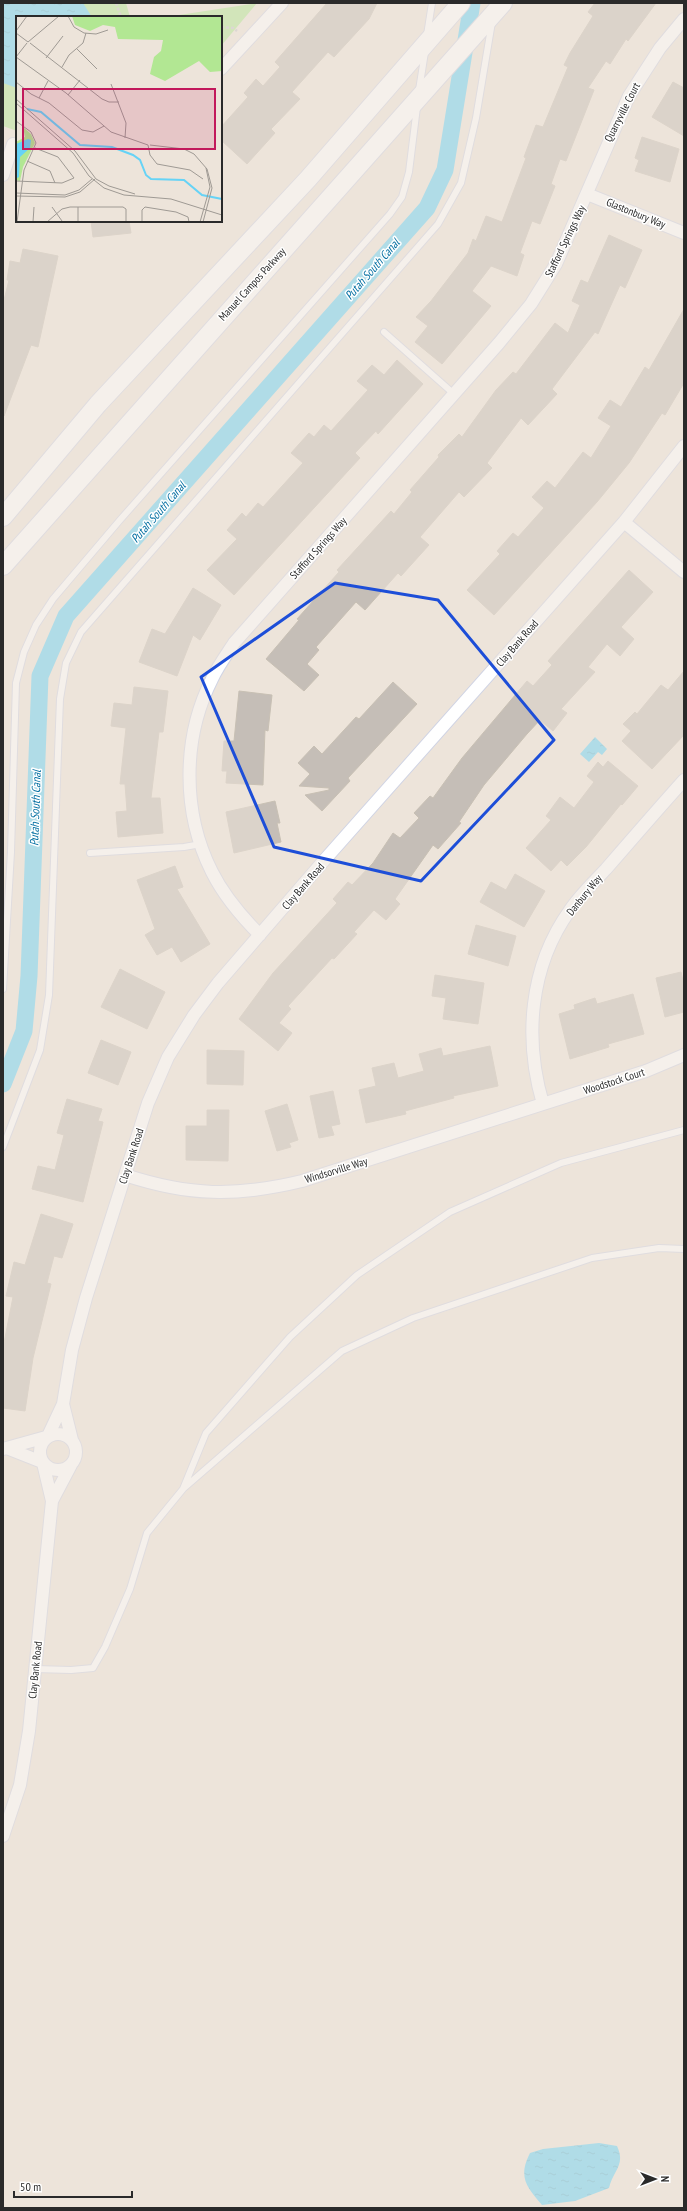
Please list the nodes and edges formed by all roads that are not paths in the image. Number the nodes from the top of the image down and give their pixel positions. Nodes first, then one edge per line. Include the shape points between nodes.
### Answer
1 (282, 3) edge
2 (432, 3) edge
3 (456, 10) edge
4 (494, 11) edge
5 (684, 19) edge
6 (426, 44) junction
7 (222, 68) edge
8 (418, 101) junction
9 (11, 143) edge
10 (3, 175) edge
11 (587, 194) junction
12 (684, 233) edge
13 (384, 332) dead end
14 (454, 394) junction
15 (684, 446) edge
16 (3, 517) edge
17 (624, 522) junction
18 (3, 566) edge
19 (684, 572) edge
20 (684, 780) edge
21 (201, 844) junction
22 (90, 853) dead end
23 (260, 935) junction
24 (4, 959) edge
25 (3, 989) edge
26 (684, 1055) edge
27 (543, 1104) junction
28 (684, 1130) edge
29 (3, 1147) edge
30 (125, 1175) junction
31 (684, 1249) edge
32 (63, 1404) junction
33 (47, 1437) junction
34 (72, 1440) junction
35 (6, 1449) edge
36 (43, 1463) junction
37 (71, 1465) junction
38 (183, 1489) junction
39 (52, 1501) junction
40 (35, 1669) junction
41 (3, 1836) edge

1 - 7 street
2 - 6 lane
3 - 6 main road
4 - 8 main road, Manuel Campos Parkway
4 - 29 lane via 476,118 460,183 438,224 86,626 66,663 60,699 49,995 40,1050
5 - 11 street, Quarryville Court via 660,48 629,96 606,144
6 - 8 lane
6 - 16 main road via 308,178 98,404
8 - 18 main road, Manuel Campos Parkway
8 - 24 lane via 409,172 402,197 390,214 115,526 53,599 36,625 24,652 16,683
9 - 10 street
11 - 12 street, Glastonbury Way
11 - 14 street, Stafford Springs Way via 556,264 531,304
13 - 14 lane
14 - 21 street, Stafford Springs Way via 234,643 212,678 197,717 191,743 189,778 192,811
15 - 17 street, Clay Bank Road
17 - 19 street
17 - 23 street, Clay Bank Road
20 - 27 street, Danbury Way via 570,910 549,947 535,991 531,1028 533,1065
21 - 22 lane
21 - 23 street, Stafford Springs Way via 211,872 226,896
23 - 30 street, Clay Bank Road via 218,983 168,1057 148,1104
24 - 25 lane
26 - 27 street, Woodstock Court via 646,1071
27 - 30 street, Windsorville Way via 270,1189 206,1192 169,1188
28 - 38 lane via 562,1163 457,1209 357,1275 290,1337 206,1433
30 - 32 street, Clay Bank Road via 86,1298 72,1350
31 - 38 lane via 659,1248 592,1258 413,1318 342,1351
32 - 33 street, Clay Bank Road
32 - 34 street, Clay Bank Road
33 - 34 street via 61,1434
33 - 35 street
33 - 36 street, Clay Bank Road via 39,1453
34 - 37 street, Clay Bank Road via 76,1453
35 - 36 street
36 - 37 street via 52,1470
36 - 39 street, Clay Bank Road
37 - 39 street, Clay Bank Road
38 - 40 lane via 147,1532 130,1589 93,1668
39 - 40 street, Clay Bank Road
40 - 41 street, Clay Bank Road via 20,1785

